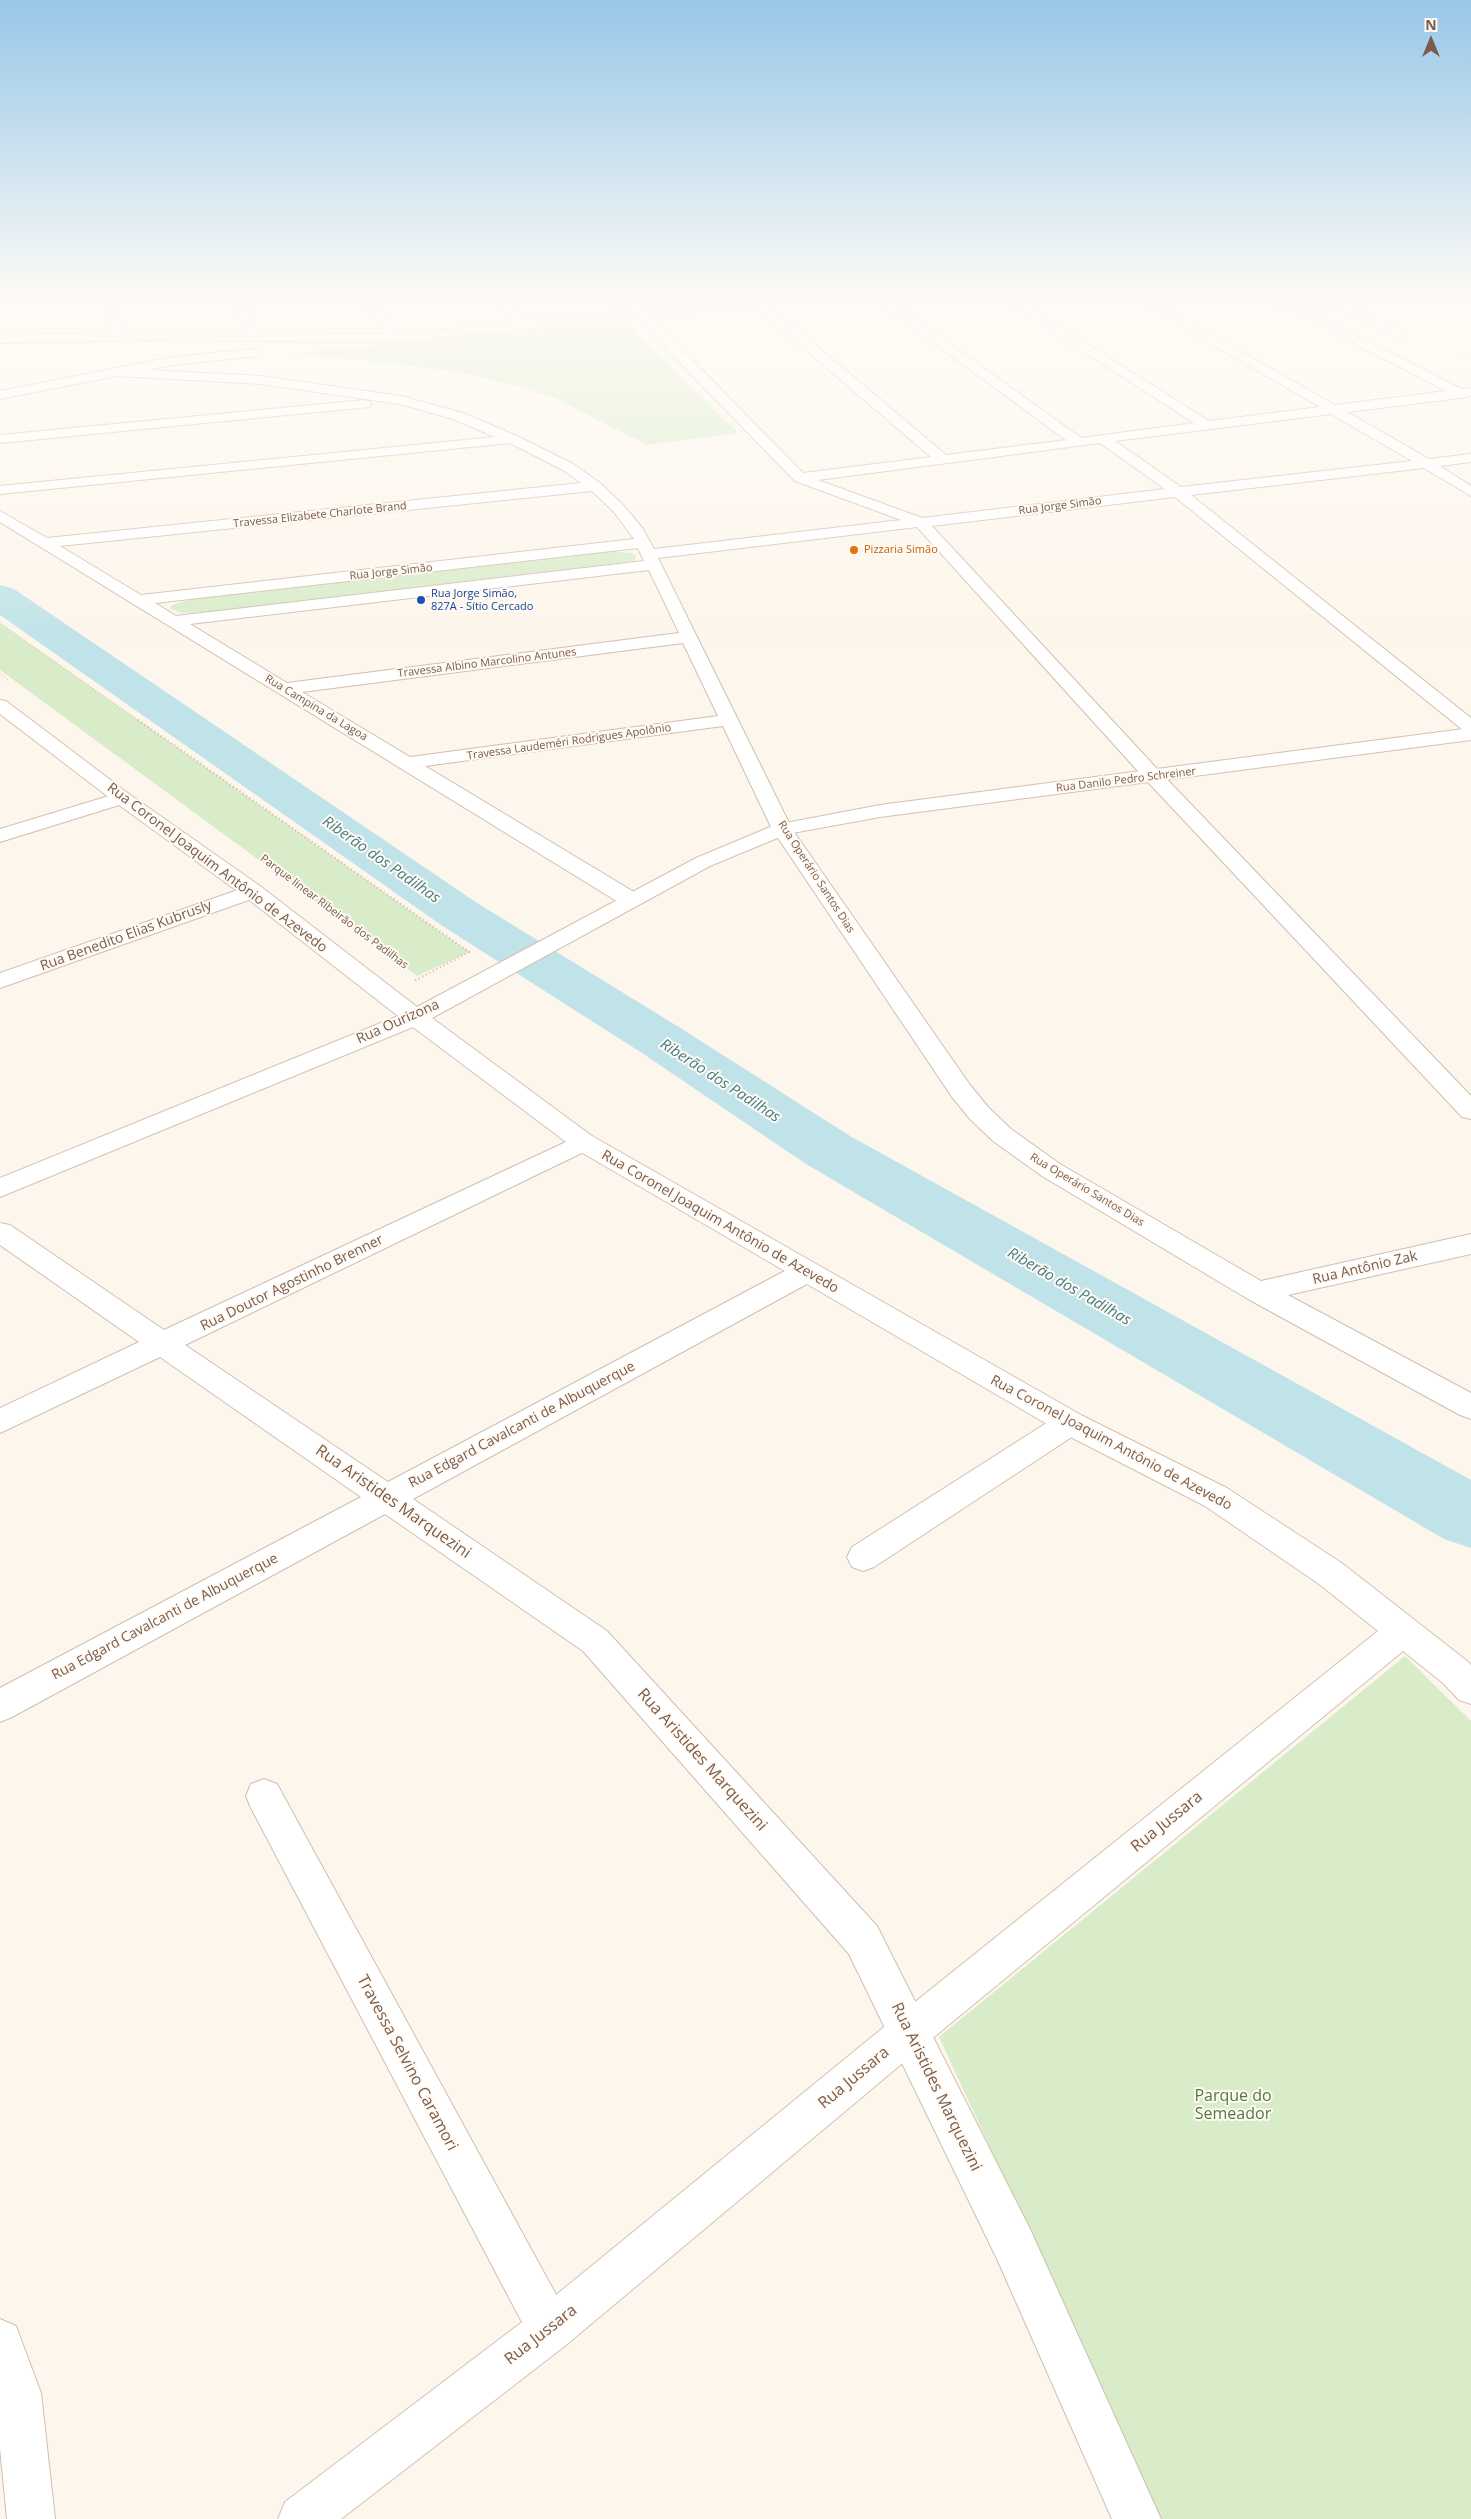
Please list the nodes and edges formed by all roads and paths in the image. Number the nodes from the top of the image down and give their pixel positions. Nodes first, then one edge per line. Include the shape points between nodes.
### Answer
1 (251, 415) edge
2 (453, 415) edge
3 (737, 415) edge
4 (890, 415) edge
5 (1040, 415) edge
6 (1189, 415) edge
7 (1297, 415) edge
8 (1341, 415) edge
9 (1207, 426) junction
10 (0, 439) edge
11 (512, 439) junction
12 (1103, 439) junction
13 (1078, 442) junction
14 (1471, 458) edge
15 (944, 460) junction
16 (1426, 463) junction
17 (800, 478) junction
18 (595, 486) junction
19 (0, 490) edge
20 (1178, 492) junction
21 (1471, 492) edge
22 (0, 516) edge
23 (920, 522) junction
24 (44, 543) junction
25 (649, 554) junction
26 (139, 600) junction
27 (174, 622) junction
28 (0, 623) edge
29 (690, 637) junction
30 (0, 674) edge
31 (16, 686) dead end
32 (285, 689) junction
33 (0, 705) edge
34 (730, 720) junction
35 (1471, 728) edge
36 (1471, 734) edge
37 (408, 763) junction
38 (1153, 776) junction
39 (122, 798) junction
40 (782, 829) junction
41 (0, 836) edge
42 (252, 890) junction
43 (631, 900) junction
44 (0, 981) edge
45 (413, 982) dead end
46 (388, 997) junction
47 (416, 1017) junction
48 (362, 1039) junction
49 (1471, 1111) edge
50 (583, 1142) junction
51 (0, 1188) edge
52 (0, 1232) edge
53 (1471, 1244) edge
54 (806, 1272) junction
55 (1258, 1292) junction
56 (164, 1345) junction
57 (1471, 1407) edge
58 (0, 1421) edge
59 (1070, 1424) junction
60 (388, 1498) junction
61 (863, 1557) dead end
62 (1401, 1632) junction
63 (1471, 1689) edge
64 (0, 1706) edge
65 (264, 1796) dead end
66 (909, 2032) junction
67 (550, 2329) junction
68 (0, 2342) edge
69 (31, 2519) edge
70 (302, 2519) edge
71 (1137, 2519) edge

1 - 10 street
2 - 11 street, Rua Operário Santos Dias
3 - 17 street
4 - 15 street
5 - 13 street
6 - 9 street
7 - 9 street
8 - 16 street
9 - 12 street
11 - 18 street, Rua Operário Santos Dias via 568,467
11 - 19 street
12 - 13 street
12 - 20 street
13 - 15 street
14 - 16 street, Rua Jorge Simão
15 - 17 street
16 - 20 street, Rua Jorge Simão
16 - 21 street
17 - 23 street
18 - 24 street, Travessa Elizabete Charlote Brand
18 - 25 street, Rua Operário Santos Dias via 629,520
20 - 23 street, Rua Jorge Simão
20 - 35 street
22 - 24 street, Rua Campina da Lagoa
23 - 25 street, Rua Jorge Simão
23 - 38 street
24 - 26 street, Rua Campina da Lagoa
25 - 26 street, Rua Jorge Simão
25 - 27 street, Rua Jorge Simão
25 - 29 street, Rua Operário Santos Dias
26 - 27 street, Rua Campina da Lagoa
27 - 32 street, Rua Campina da Lagoa
28 - 45 path, Parque linear Ribeirão dos Padilhas via 469,952
29 - 32 street, Travessa Albino Marcolino Antunes
29 - 34 street, Rua Operário Santos Dias
30 - 31 path
32 - 37 street, Rua Campina da Lagoa
33 - 39 street, Rua Coronel Joaquim Antônio de Azevedo
34 - 37 street, Travessa Laudeméri Rodrigues Apolônio
34 - 40 street, Rua Operário Santos Dias
36 - 38 street, Rua Danilo Pedro Schreiner
37 - 43 street, Rua Campina da Lagoa
38 - 40 street, Rua Danilo Pedro Schreiner via 871,813
38 - 49 street
39 - 41 street
39 - 42 street, Rua Coronel Joaquim Antônio de Azevedo
40 - 43 street, Rua Ourizona via 703,862
40 - 55 street, Rua Operário Santos Dias via 979,1113 1002,1135 1052,1170
42 - 44 street, Rua Benedito Elias Kubrusly
42 - 46 street, Rua Coronel Joaquim Antônio de Azevedo
43 - 47 street, Rua Ourizona
46 - 47 street, Rua Coronel Joaquim Antônio de Azevedo
46 - 48 street via 380,1023
47 - 48 street, Rua Ourizona
47 - 50 street, Rua Coronel Joaquim Antônio de Azevedo
48 - 51 street, Rua Ourizona
50 - 54 street, Rua Coronel Joaquim Antônio de Azevedo
50 - 56 street, Rua Doutor Agostinho Brenner
52 - 56 street, Rua Aristides Marquezini
53 - 55 street, Rua Antônio Zak
54 - 59 street, Rua Coronel Joaquim Antônio de Azevedo
54 - 60 street, Rua Edgard Cavalcanti de Albuquerque
55 - 57 street, Rua Operário Santos Dias
56 - 58 street, Rua Doutor Agostinho Brenner
56 - 60 street, Rua Aristides Marquezini
59 - 61 street
59 - 62 street, Rua Coronel Joaquim Antônio de Azevedo via 1216,1497 1331,1574
60 - 64 street, Rua Edgard Cavalcanti de Albuquerque
60 - 66 street, Rua Aristides Marquezini via 595,1641 863,1940
62 - 63 street, Rua Coronel Joaquim Antônio de Azevedo via 1455,1672
62 - 66 street, Rua Jussara
65 - 67 street, Travessa Selvino Caramori
66 - 67 street, Rua Jussara
66 - 71 street, Rua Aristides Marquezini via 1014,2245
67 - 70 street, Rua Jussara
68 - 69 street via 18,2393

